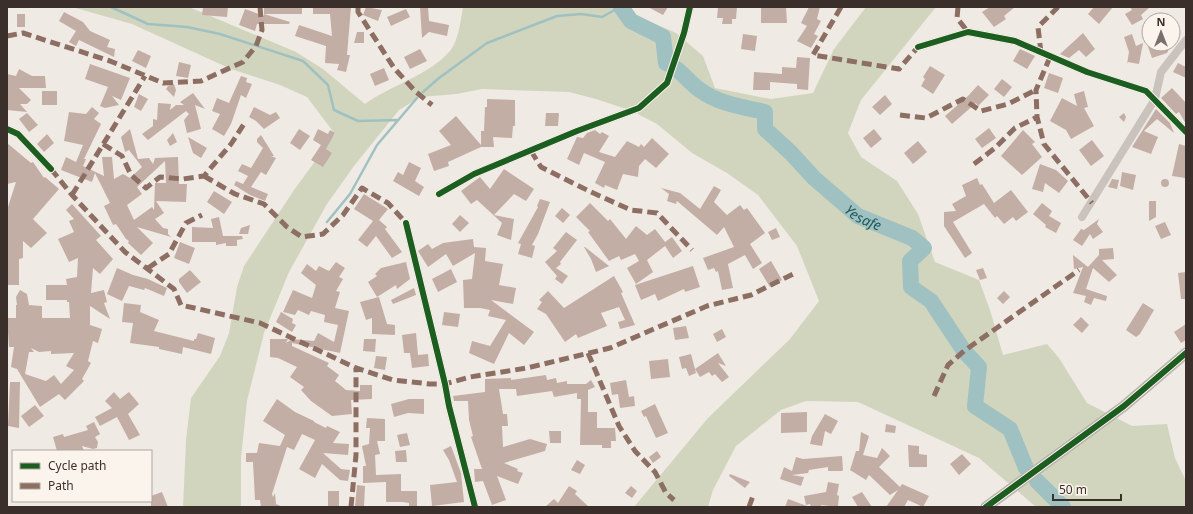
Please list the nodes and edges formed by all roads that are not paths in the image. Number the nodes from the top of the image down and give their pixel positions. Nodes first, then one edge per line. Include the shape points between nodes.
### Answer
1 (690, 7) edge
2 (1186, 40) edge
3 (918, 47) dead end
4 (1154, 99) junction
5 (7, 129) edge
6 (1186, 132) edge
7 (51, 169) dead end
8 (439, 194) dead end
9 (1082, 218) dead end
10 (406, 223) dead end
11 (1186, 352) edge
12 (475, 507) edge
13 (986, 507) edge

1 - 8 street via 667,83 639,108 474,174
2 - 4 street via 1161,72
3 - 4 street via 968,32 1015,41 1087,72 1146,91
4 - 6 street
4 - 9 street
5 - 7 street via 18,134
10 - 12 street
11 - 13 street via 1124,406

